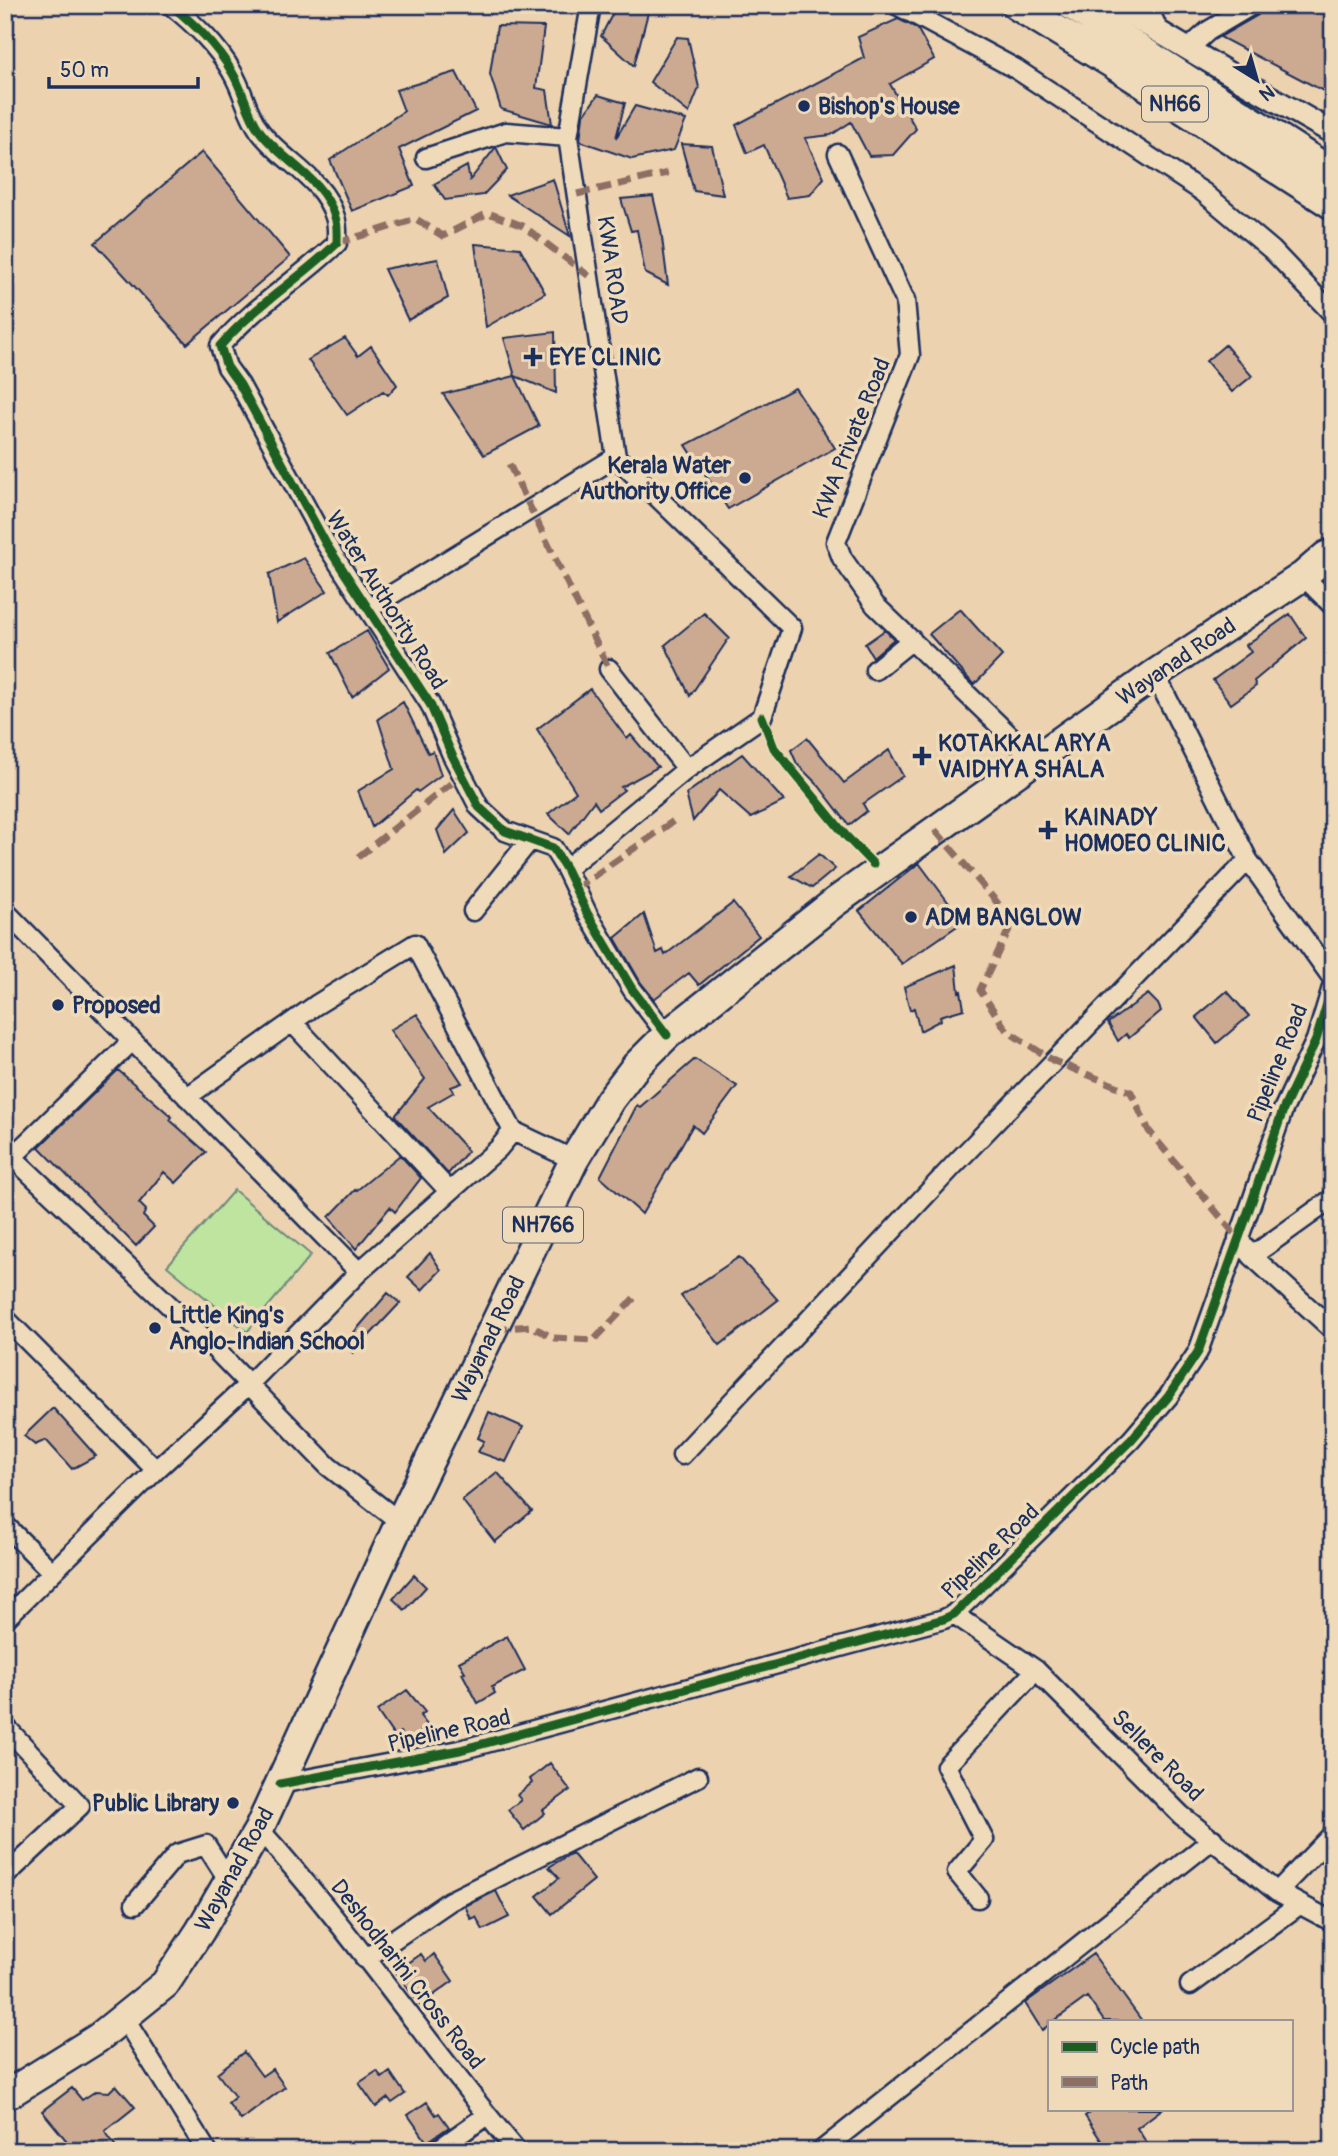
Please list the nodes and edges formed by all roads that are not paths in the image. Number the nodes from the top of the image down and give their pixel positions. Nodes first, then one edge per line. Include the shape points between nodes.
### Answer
1 (171, 5) edge
2 (591, 5) edge
3 (897, 5) edge
4 (1016, 5) edge
5 (1071, 5) edge
6 (1114, 5) edge
7 (1147, 5) edge
8 (1252, 5) edge
9 (1159, 32) junction
10 (1188, 49) junction
11 (1333, 133) edge
12 (568, 137) junction
13 (838, 154) dead end
14 (426, 158) dead end
15 (1333, 173) edge
16 (1333, 205) edge
17 (1333, 314) edge
18 (616, 457) junction
19 (1331, 551) edge
20 (1303, 576) junction
21 (1333, 606) edge
22 (368, 609) junction
23 (912, 640) junction
24 (609, 669) dead end
25 (875, 670) dead end
26 (1155, 674) junction
27 (1034, 759) junction
28 (687, 769) junction
29 (530, 840) junction
30 (1248, 860) junction
31 (566, 869) junction
32 (5, 911) edge
33 (473, 911) dead end
34 (1333, 982) edge
35 (292, 1022) junction
36 (667, 1035) junction
37 (132, 1041) junction
38 (187, 1097) junction
39 (513, 1131) junction
40 (7, 1157) edge
41 (574, 1160) junction
42 (449, 1191) junction
43 (1333, 1198) edge
44 (1238, 1238) junction
45 (1252, 1256) junction
46 (359, 1272) junction
47 (5, 1318) edge
48 (1333, 1330) edge
49 (249, 1384) junction
50 (682, 1455) dead end
51 (156, 1470) junction
52 (401, 1522) junction
53 (5, 1525) edge
54 (52, 1572) junction
55 (954, 1614) junction
56 (5, 1619) edge
57 (1036, 1670) junction
58 (5, 1726) edge
59 (698, 1777) dead end
60 (280, 1784) junction
61 (259, 1829) junction
62 (1333, 1834) edge
63 (1213, 1839) junction
64 (5, 1876) edge
65 (229, 1881) junction
66 (1277, 1892) junction
67 (978, 1898) dead end
68 (135, 1904) dead end
69 (1299, 1905) junction
70 (1333, 1922) edge
71 (365, 1959) junction
72 (1190, 1985) dead end
73 (124, 2018) junction
74 (5, 2096) edge
75 (487, 2115) junction
76 (207, 2151) edge
77 (436, 2151) edge
78 (517, 2151) edge
79 (821, 2151) edge

1 - 22 street, Water Authority Road via 194,23 232,71 257,128 307,173 328,199 336,219 337,243 235,328 220,346 227,367 326,544
2 - 12 street, KWA ROAD
3 - 17 street via 1016,69 1203,192 1272,250
4 - 16 highway, NH66
5 - 15 highway, NH66
6 - 9 street
7 - 9 street
8 - 10 street via 1208,31
9 - 10 street
10 - 11 street
12 - 14 street via 506,132
12 - 18 street, KWA ROAD
13 - 23 street, KWA Private Road via 905,300 911,355 836,542 874,604
18 - 22 street
18 - 28 street via 792,628 762,717
19 - 20 highway, Wayanad Road / NH766
20 - 21 street
20 - 26 highway, Wayanad Road / NH766
22 - 29 street, Water Authority Road via 430,704 479,807 505,831
23 - 25 street
23 - 27 street, KWA Private Road
24 - 28 street
26 - 27 highway, Wayanad Road / NH766
26 - 30 street
27 - 36 highway, Wayanad Road / NH766 via 835,902
28 - 31 street
29 - 31 street, Water Authority Road via 553,848
29 - 33 street
30 - 34 street
30 - 50 street
31 - 36 street, Water Authority Road via 632,989
32 - 37 street
34 - 44 street, Pipeline Road via 1316,1040 1283,1110
35 - 38 street
35 - 39 street via 415,944
35 - 42 street
36 - 41 highway, Wayanad Road / NH766 via 610,1100
37 - 38 street
37 - 40 street
38 - 46 street
39 - 41 street
39 - 42 street
40 - 49 street
41 - 52 highway, Wayanad Road / NH766
42 - 46 street
43 - 45 street
44 - 45 street
44 - 55 street, Pipeline Road via 1198,1352 1168,1397 1131,1440
45 - 48 street
46 - 49 street
47 - 51 street
49 - 51 street
49 - 52 street via 328,1466
51 - 54 street
52 - 60 highway, Wayanad Road / NH766
53 - 54 street
54 - 56 street
55 - 57 street, Sellere Road
55 - 60 street, Pipeline Road via 460,1750
57 - 63 street, Sellere Road via 1181,1815
57 - 67 street via 946,1766 984,1840 957,1872
58 - 64 street via 80,1806
59 - 71 street via 450,1901
60 - 61 highway, Wayanad Road / NH766
61 - 65 highway, Wayanad Road / NH766
61 - 71 street, Deshodharini Cross Road
62 - 66 street
63 - 66 street, Sellere Road
63 - 79 street
65 - 68 street via 206,1845 177,1854
65 - 73 highway, Wayanad Road / NH766 via 165,1984
66 - 69 street, Sellere Road
69 - 70 street, Sellere Road
69 - 72 street
71 - 75 street, Deshodharini Cross Road
73 - 74 highway, Wayanad Road / NH766
73 - 76 street
75 - 77 street
75 - 78 street, Deshodharini Cross Road

